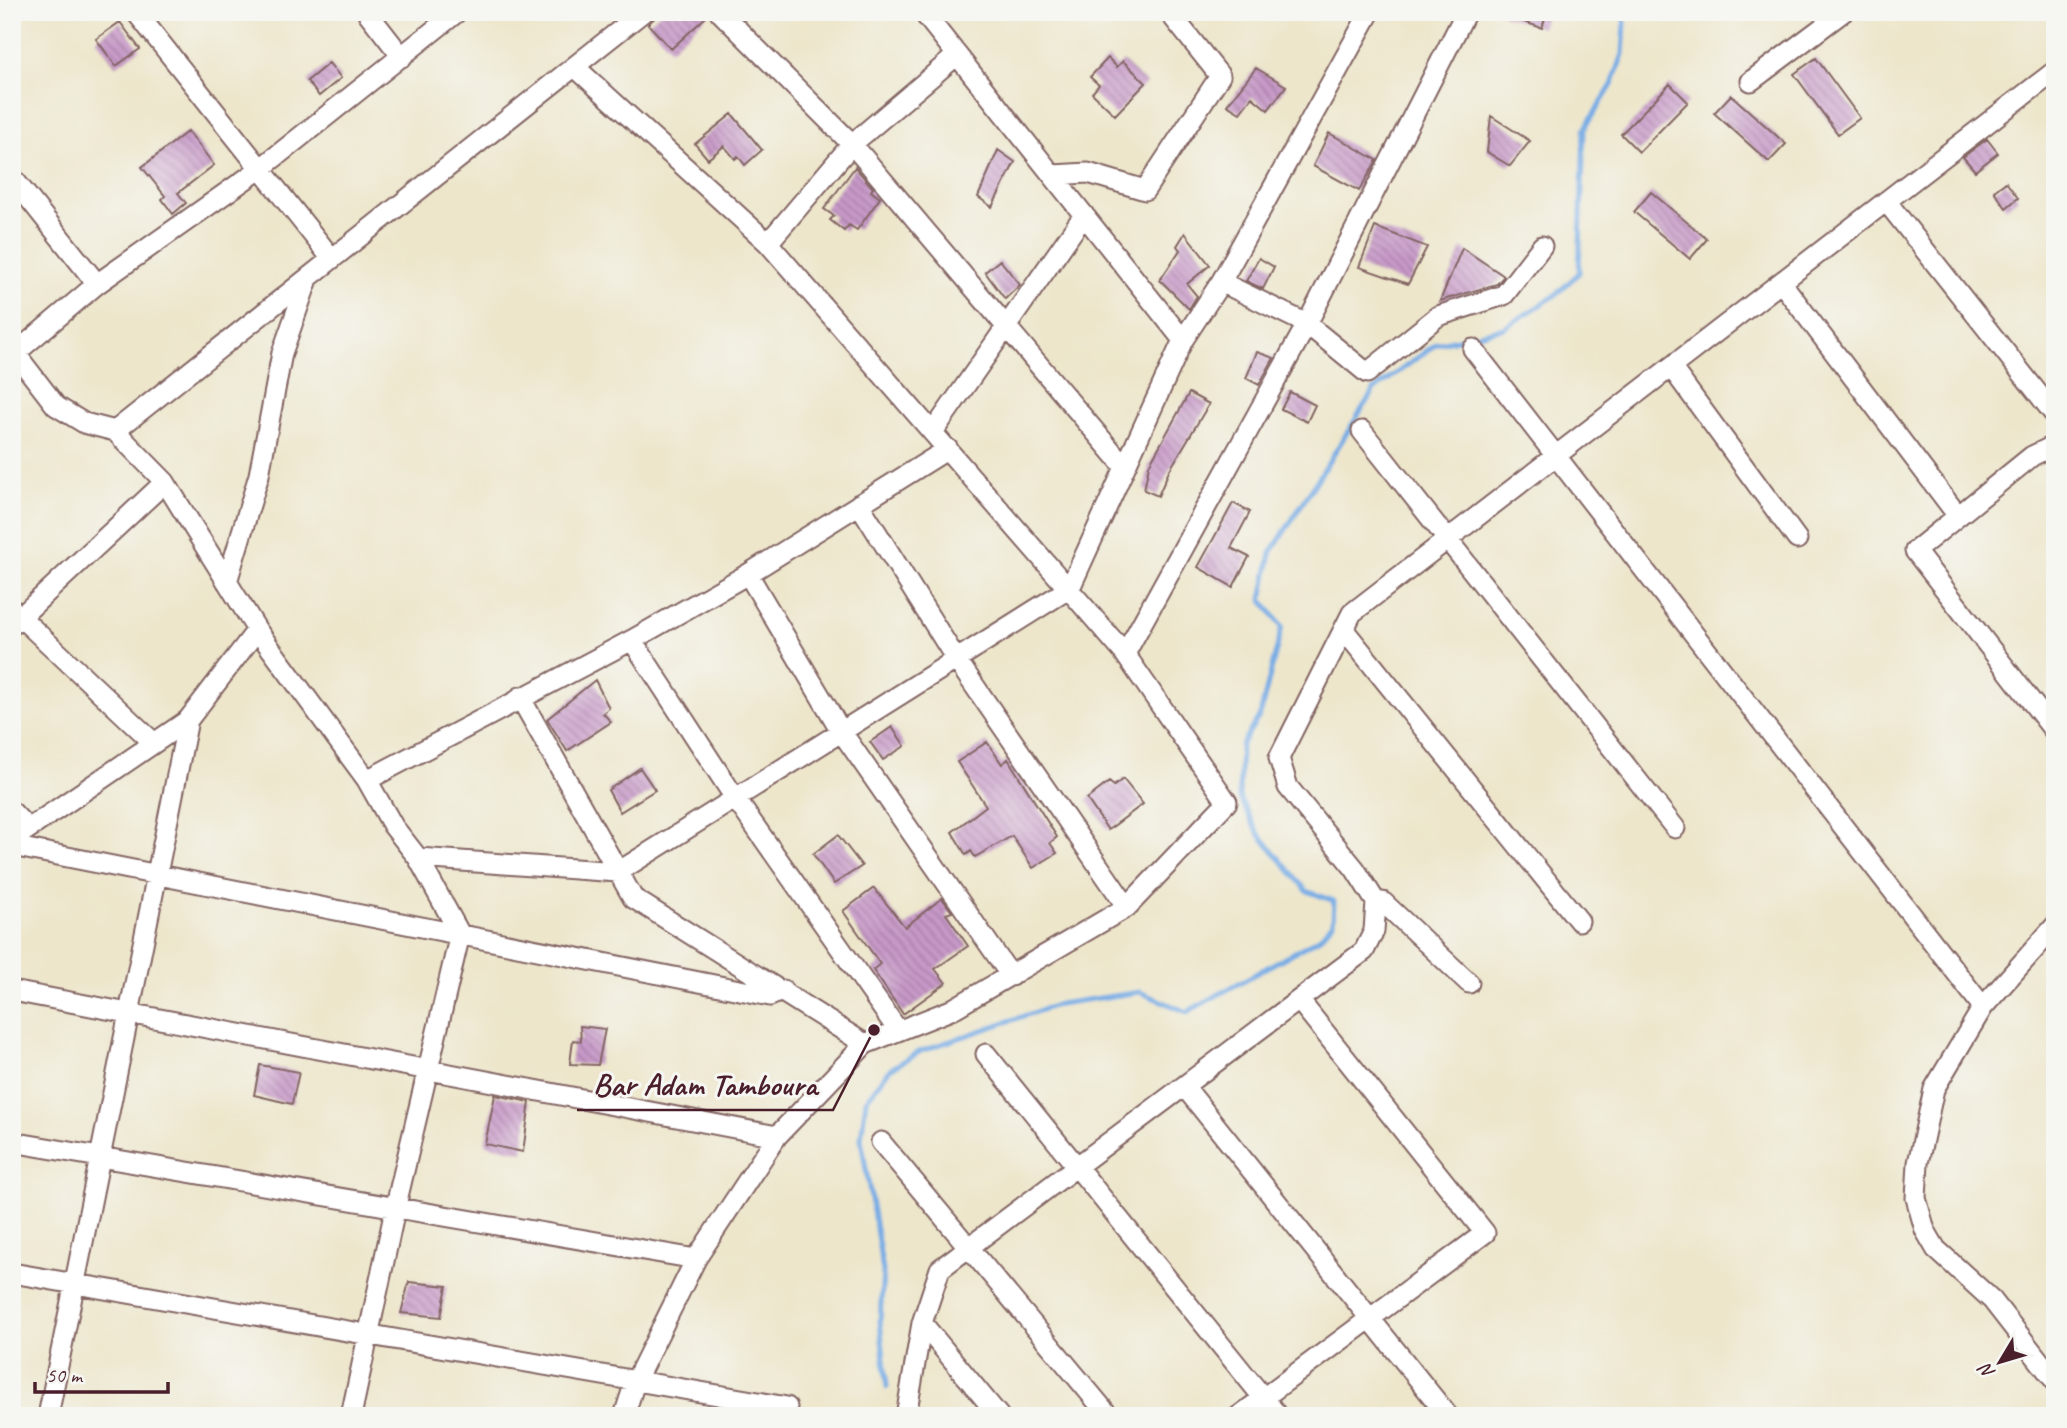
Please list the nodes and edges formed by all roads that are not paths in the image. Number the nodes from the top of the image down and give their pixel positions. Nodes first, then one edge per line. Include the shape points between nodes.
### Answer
1 (136, 12) edge
2 (366, 12) edge
3 (457, 12) edge
4 (643, 12) edge
5 (720, 12) edge
6 (923, 12) edge
7 (1169, 12) edge
8 (1370, 12) edge
9 (1466, 12) edge
10 (1843, 12) edge
11 (957, 55) junction
12 (402, 57) junction
13 (575, 67) junction
14 (2055, 71) edge
15 (1751, 81) dead end
16 (852, 144) junction
17 (261, 169) junction
18 (1053, 175) junction
19 (12, 177) edge
20 (1886, 201) junction
21 (1084, 215) junction
22 (768, 243) junction
23 (1542, 246) dead end
24 (332, 259) junction
25 (308, 278) junction
26 (1221, 282) junction
27 (1781, 282) junction
28 (97, 284) junction
29 (1307, 324) junction
30 (1006, 327) junction
31 (1183, 340) junction
32 (1472, 349) dead end
33 (13, 353) edge
34 (1671, 367) junction
35 (2055, 415) edge
36 (115, 431) junction
37 (1362, 431) dead end
38 (933, 432) junction
39 (2055, 445) edge
40 (948, 449) junction
41 (1556, 456) junction
42 (1125, 467) junction
43 (165, 482) junction
44 (859, 504) junction
45 (1958, 516) junction
46 (1797, 539) dead end
47 (1447, 540) junction
48 (748, 574) junction
49 (227, 582) junction
50 (1070, 588) junction
51 (15, 617) edge
52 (257, 630) junction
53 (1344, 630) junction
54 (632, 640) junction
55 (1125, 654) junction
56 (957, 659) junction
57 (520, 697) junction
58 (188, 720) junction
59 (841, 731) junction
60 (2055, 732) edge
61 (155, 743) junction
62 (367, 780) junction
63 (735, 798) junction
64 (12, 812) edge
65 (1675, 828) dead end
66 (20, 835) edge
67 (12, 846) edge
68 (418, 858) junction
69 (618, 872) junction
70 (157, 875) junction
71 (1376, 902) junction
72 (1127, 907) junction
73 (1579, 921) dead end
74 (2055, 926) edge
75 (460, 934) junction
76 (1011, 976) junction
77 (1469, 983) dead end
78 (783, 990) junction
79 (12, 991) edge
80 (1300, 1000) junction
81 (1983, 1006) junction
82 (129, 1013) junction
83 (897, 1029) junction
84 (865, 1044) junction
85 (986, 1054) dead end
86 (429, 1070) junction
87 (1184, 1086) junction
88 (778, 1136) junction
89 (12, 1142) edge
90 (881, 1142) dead end
91 (101, 1157) junction
92 (1076, 1167) junction
93 (396, 1205) junction
94 (969, 1247) junction
95 (696, 1259) junction
96 (12, 1273) edge
97 (74, 1286) junction
98 (1370, 1318) junction
99 (922, 1323) junction
100 (367, 1336) junction
101 (2055, 1381) edge
102 (635, 1382) junction
103 (1263, 1398) junction
104 (786, 1407) dead end
105 (48, 1416) edge
106 (351, 1416) edge
107 (624, 1416) edge
108 (906, 1416) edge
109 (999, 1416) edge
110 (1109, 1416) edge
111 (1239, 1416) edge
112 (1278, 1416) edge
113 (1448, 1416) edge

1 - 17 street
2 - 12 street
3 - 12 street
4 - 13 street
5 - 16 street
6 - 11 street
7 - 18 street via 1220,76 1145,190 1087,173
8 - 26 street
9 - 29 street
10 - 15 street
11 - 16 street
11 - 18 street
12 - 17 street
13 - 22 street
13 - 24 street
14 - 20 street
16 - 22 street
16 - 30 street
17 - 24 street
17 - 28 street
18 - 21 street
19 - 28 street
20 - 27 street
20 - 35 street
21 - 30 street
21 - 31 street
22 - 38 street
23 - 29 street via 1504,295 1438,316 1367,373
24 - 25 street
25 - 36 street
25 - 49 street via 282,353 259,475
26 - 29 street
26 - 31 street
27 - 34 street
27 - 45 street
28 - 33 street
29 - 55 street
30 - 38 street
30 - 42 street
31 - 42 street
32 - 41 street
33 - 36 street via 55,406 84,423
34 - 41 street
34 - 46 street
36 - 43 street
37 - 47 street
38 - 40 street
39 - 45 street via 2032,456
40 - 44 street
40 - 50 street
41 - 47 street
41 - 81 street
42 - 50 street
43 - 49 street
43 - 51 street
44 - 48 street
44 - 56 street
45 - 60 street via 1915,551
47 - 53 street via 1352,613
47 - 65 street
48 - 54 street
48 - 59 street
49 - 52 street
50 - 55 street
50 - 56 street
51 - 61 street
52 - 58 street
52 - 62 street
53 - 71 street via 1279,758 1288,787
53 - 73 street
54 - 57 street
54 - 63 street
55 - 72 street via 1227,802
56 - 59 street
56 - 72 street
57 - 62 street
57 - 69 street
58 - 61 street
58 - 70 street
59 - 63 street
59 - 76 street
61 - 66 street
62 - 68 street
63 - 69 street
63 - 83 street
64 - 66 street
67 - 70 street
68 - 69 street
68 - 75 street
69 - 78 street via 633,898
70 - 75 street
70 - 82 street
71 - 77 street via 1384,902
71 - 80 street via 1374,930 1364,951
72 - 76 street
74 - 81 street
75 - 78 street via 770,996
75 - 86 street
76 - 83 street via 951,1010
78 - 84 street
79 - 82 street
80 - 87 street
80 - 98 street via 1485,1233
81 - 101 street via 1934,1089 1917,1163 1916,1198 1925,1230 1936,1248 1992,1300
82 - 86 street
82 - 91 street
83 - 84 street
84 - 88 street
85 - 92 street
86 - 88 street
86 - 93 street
87 - 92 street
87 - 98 street
88 - 95 street
89 - 91 street
90 - 94 street
91 - 93 street
91 - 97 street
92 - 94 street
92 - 103 street
93 - 95 street
93 - 100 street
94 - 99 street via 940,1269
94 - 110 street
95 - 102 street
96 - 97 street
97 - 100 street
97 - 105 street
98 - 103 street
98 - 113 street
99 - 108 street
99 - 109 street
100 - 102 street
100 - 106 street
102 - 104 street
102 - 107 street
103 - 111 street
103 - 112 street

